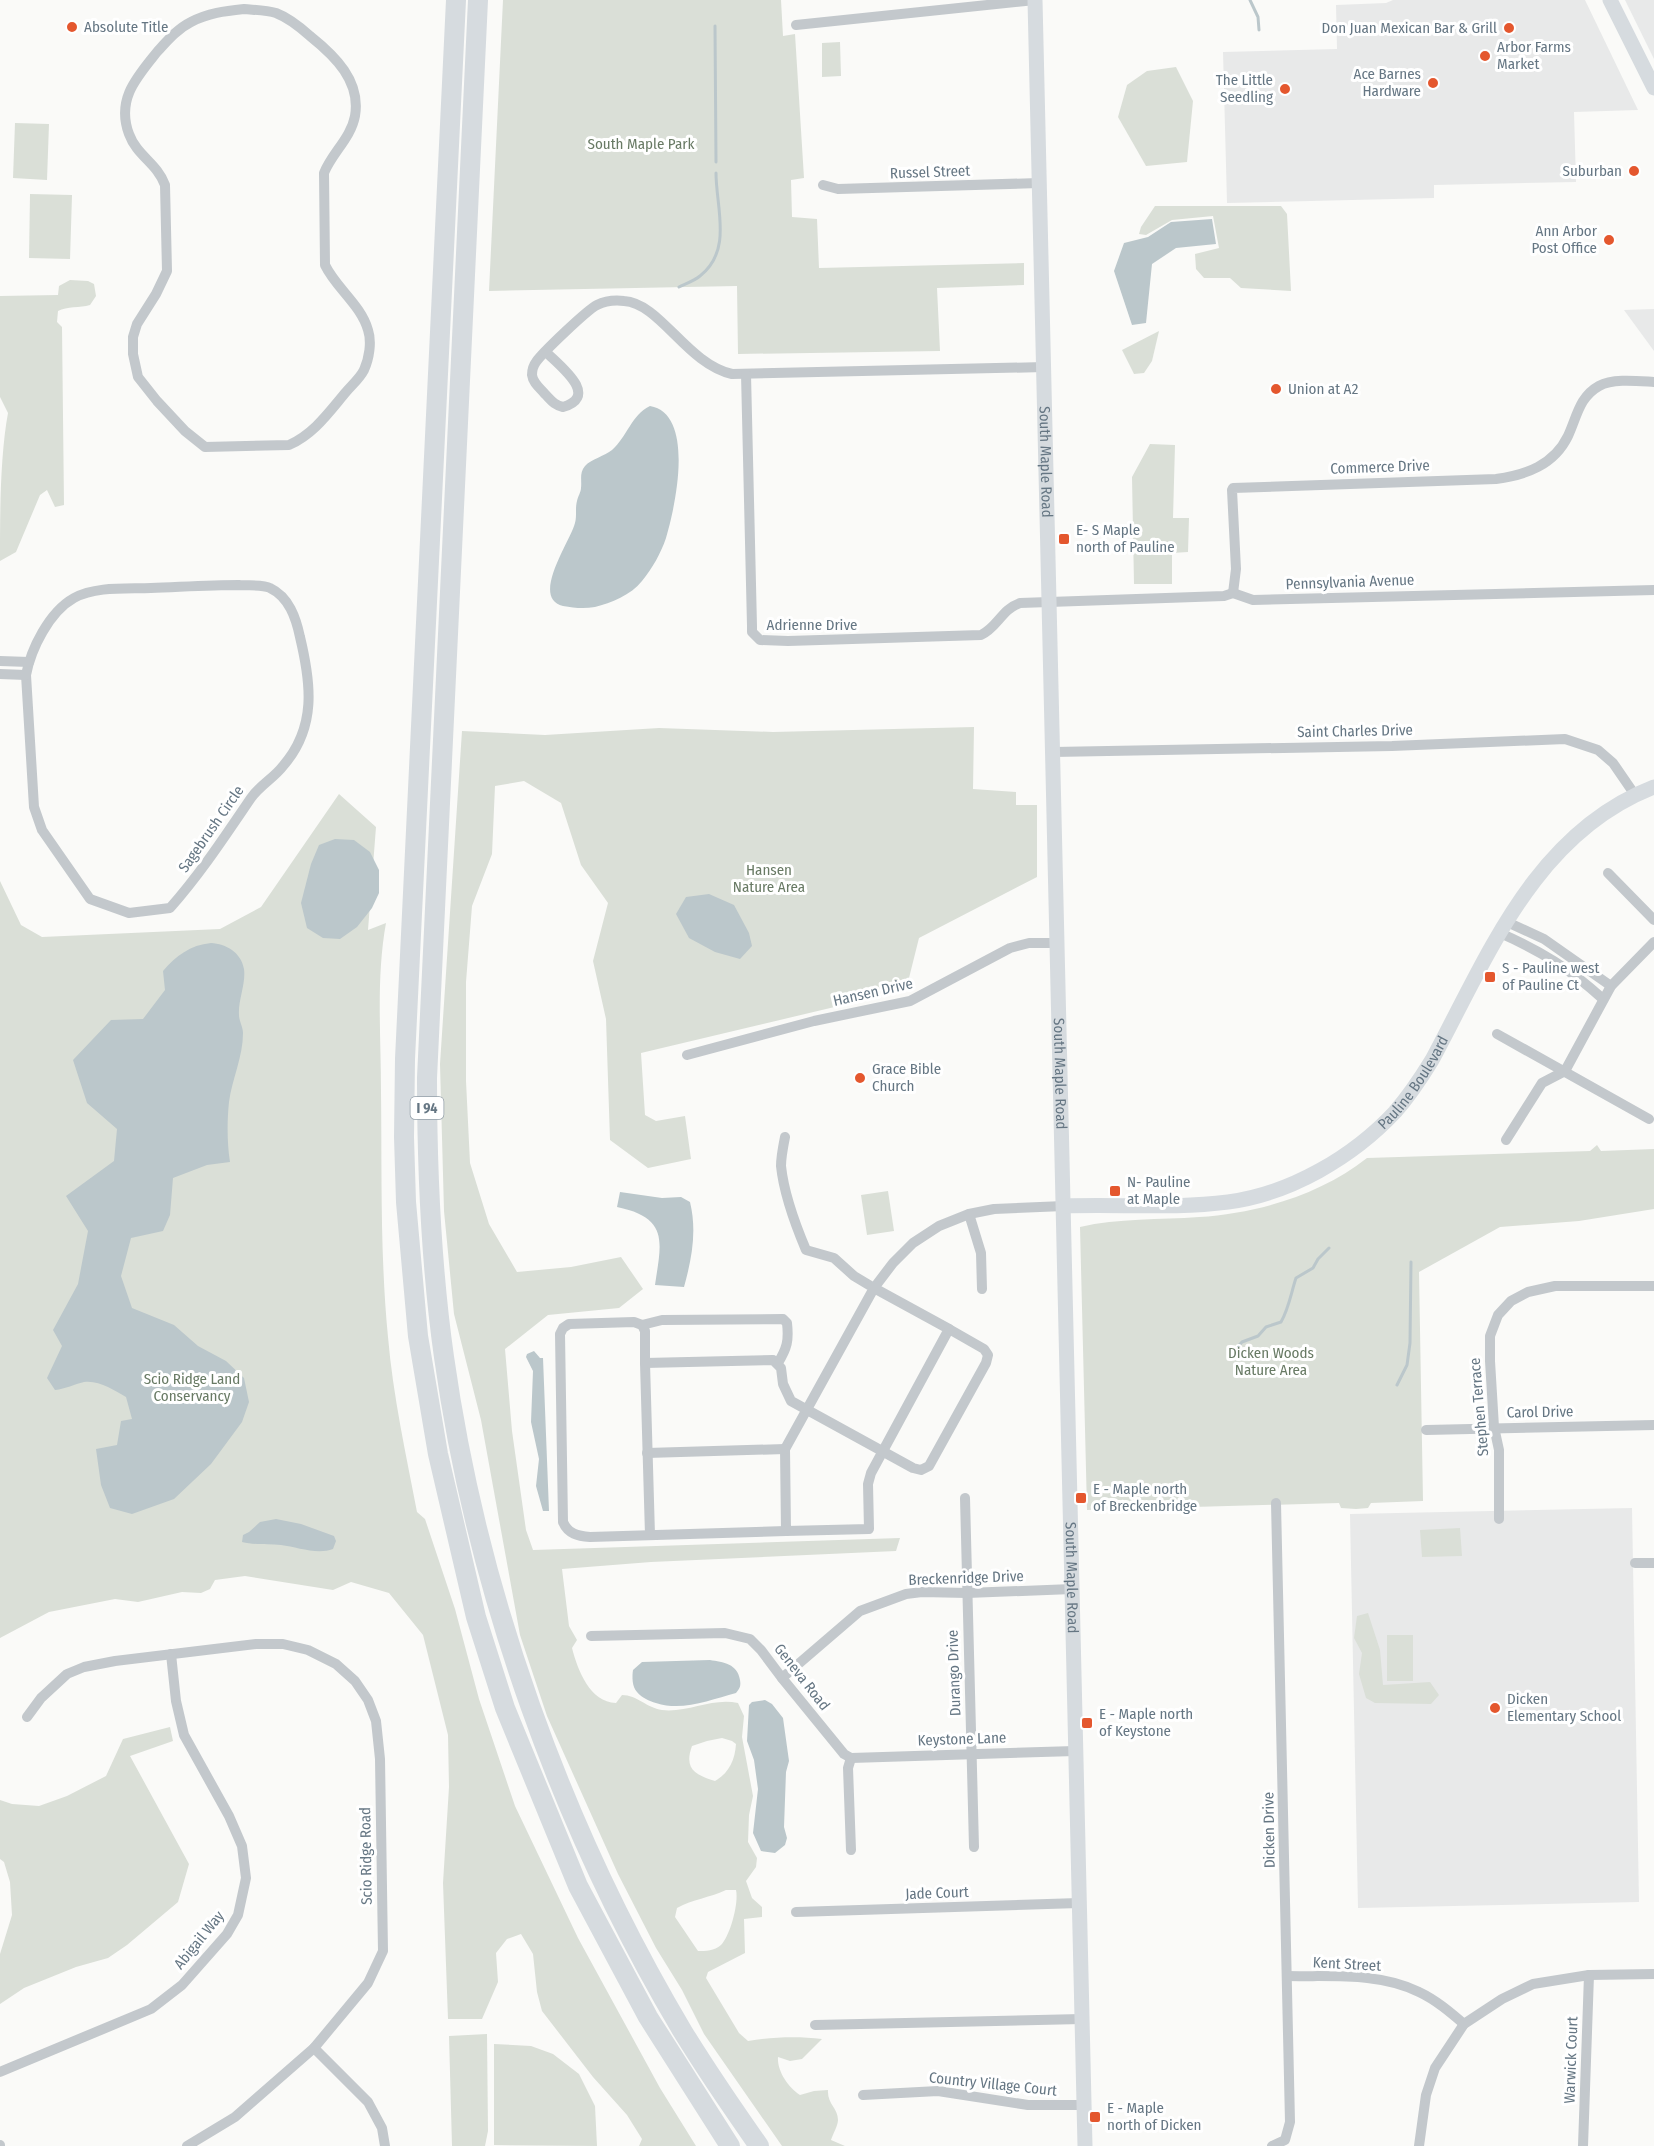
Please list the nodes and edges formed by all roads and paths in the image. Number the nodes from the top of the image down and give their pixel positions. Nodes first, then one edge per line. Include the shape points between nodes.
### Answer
1 (456, 0) edge
2 (478, 0) edge
3 (1035, 0) edge
4 (1610, 0) edge
5 (243, 4) edge
6 (223, 5) edge
7 (796, 25) dead end
8 (1654, 88) edge
9 (1039, 183) junction
10 (823, 185) dead end
11 (546, 352) junction
12 (1044, 367) junction
13 (746, 374) junction
14 (1654, 382) edge
15 (1654, 590) edge
16 (1233, 594) junction
17 (1049, 602) junction
18 (0, 661) edge
19 (29, 662) junction
20 (0, 674) edge
21 (26, 675) junction
22 (1053, 752) junction
23 (1654, 787) edge
24 (1635, 795) junction
25 (1608, 873) dead end
26 (1654, 920) edge
27 (1504, 928) junction
28 (1654, 942) edge
29 (1057, 943) junction
30 (1611, 986) junction
31 (1603, 999) junction
32 (1497, 1034) dead end
33 (687, 1054) dead end
34 (1565, 1071) junction
35 (1649, 1119) dead end
36 (785, 1137) dead end
37 (1506, 1140) dead end
38 (1064, 1206) junction
39 (969, 1214) junction
40 (1654, 1286) edge
41 (874, 1288) junction
42 (982, 1289) dead end
43 (642, 1325) junction
44 (949, 1329) junction
45 (645, 1363) junction
46 (778, 1363) junction
47 (808, 1410) junction
48 (1654, 1425) edge
49 (1494, 1427) junction
50 (1426, 1430) dead end
51 (785, 1449) junction
52 (883, 1451) junction
53 (648, 1453) junction
54 (965, 1498) dead end
55 (1276, 1503) dead end
56 (1499, 1519) dead end
57 (786, 1531) junction
58 (650, 1535) junction
59 (1635, 1563) dead end
60 (1654, 1563) edge
61 (1072, 1589) junction
62 (967, 1593) junction
63 (591, 1636) dead end
64 (171, 1654) junction
65 (782, 1678) junction
66 (27, 1718) dead end
67 (1075, 1751) junction
68 (971, 1754) junction
69 (851, 1758) junction
70 (974, 1847) dead end
71 (851, 1850) dead end
72 (1079, 1904) junction
73 (796, 1912) dead end
74 (1654, 1974) edge
75 (1590, 1975) junction
76 (1287, 1976) junction
77 (1082, 2019) junction
78 (1464, 2024) junction
79 (815, 2025) dead end
80 (314, 2048) junction
81 (0, 2072) edge
82 (863, 2095) dead end
83 (1084, 2105) junction
84 (187, 2146) edge
85 (385, 2146) edge
86 (730, 2146) edge
87 (759, 2146) edge
88 (1085, 2146) edge
89 (1272, 2146) edge
90 (1419, 2146) edge
91 (1583, 2146) edge

1 - 86 highway, I 94 via 405,1059 406,1202 418,1336 449,1510 476,1617 505,1708 578,1886 648,2017
2 - 87 highway, I 94 via 427,1078 427,1151 443,1348 484,1561 554,1770 626,1929 683,2032
3 - 7 street
3 - 9 street, South Maple Road
4 - 8 street
5 - 6 street
5 - 6 street via 291,20 333,55 355,94 355,116 348,135 324,173 325,265 369,330 369,352 363,373 315,427 289,445 206,447 148,392 138,376 133,354 137,324 167,271 166,213 165,186 160,173 137,150 128,133 127,99 134,81 171,36
9 - 10 street, Russel Street via 838,189
9 - 12 street, South Maple Road
11 - 11 street via 533,368 534,382 555,405 570,405 579,395 578,386
11 - 13 street via 596,306 609,301 635,302 710,366 732,374
12 - 13 street
12 - 17 street, South Maple Road
13 - 17 street, Adrienne Drive via 755,638 767,642 970,637 988,632 1013,605
14 - 16 street, Commerce Drive via 1600,385 1582,401 1560,448 1542,465 1522,474 1496,479 1233,488
15 - 16 street, Pennsylvania Avenue via 1252,600
16 - 17 street, Pennsylvania Avenue
17 - 22 street, South Maple Road
18 - 19 street
19 - 21 street, Sagebrush Circle
19 - 21 street, Sagebrush Circle via 41,633 74,598 113,589 198,585 270,588 296,616 310,704 300,740 283,767 258,788 193,882 170,908 129,913 90,899 42,830 34,807
20 - 21 street
22 - 24 street, Saint Charles Drive via 1565,739 1605,756
22 - 29 street, South Maple Road
23 - 24 street, Pauline Boulevard
24 - 27 street, Pauline Boulevard via 1559,849 1522,896
25 - 26 street
27 - 30 street via 1544,939
27 - 31 street via 1553,959
27 - 38 street, Pauline Boulevard via 1416,1086 1364,1141 1317,1172 1286,1186 1231,1202 1190,1206
28 - 30 street
29 - 33 street, Hansen Drive via 1010,948 910,1002 814,1021
29 - 38 street, South Maple Road
30 - 31 street
31 - 34 street
32 - 34 street
34 - 35 street
34 - 37 street via 1542,1083
36 - 41 street via 781,1164 784,1184 806,1250 834,1258
38 - 39 street
38 - 61 street, South Maple Road
39 - 41 street via 939,1226 913,1243
39 - 42 street via 981,1253
40 - 49 street, Stephen Terrace via 1555,1286 1528,1292 1511,1301 1497,1315 1490,1336
41 - 44 street
41 - 47 street
43 - 45 street
43 - 46 street via 662,1320 783,1319 787,1323 788,1343
43 - 58 street via 569,1324 560,1334 563,1522 565,1528 580,1536
44 - 52 street
44 - 52 street via 984,1349 988,1355 986,1363 929,1466 913,1468
45 - 46 street via 767,1359
45 - 53 street
46 - 47 street via 792,1401
47 - 51 street
47 - 52 street
48 - 49 street, Carol Drive
49 - 50 street, Carol Drive
49 - 56 street, Stephen Terrace via 1499,1450
51 - 53 street
51 - 57 street
52 - 57 street via 868,1484 869,1529
53 - 58 street
54 - 62 street, Durango Drive
55 - 76 street, Dicken Drive
57 - 58 street
59 - 60 street
61 - 62 street, Breckenridge Drive
61 - 67 street, South Maple Road
62 - 65 street, Breckenridge Drive via 906,1594 860,1611
62 - 68 street, Durango Drive
63 - 65 street, Geneva Road via 739,1635 761,1650
64 - 66 street, Scio Ridge Road via 84,1667 67,1674 41,1698
64 - 80 street, Scio Ridge Road via 256,1644 283,1644 308,1650 336,1664 355,1681 376,1721 380,1759 382,1951 368,1983
64 - 81 street, Abigail Way via 184,1735 242,1846 246,1878 238,1915 198,1968 151,2009
65 - 69 street, Geneva Road
67 - 68 street, Keystone Lane
67 - 72 street, South Maple Road
68 - 69 street, Keystone Lane
68 - 70 street, Durango Drive
69 - 71 street
72 - 73 street, Jade Court
72 - 77 street, South Maple Road
74 - 75 street
75 - 78 street via 1533,1984 1502,1998
75 - 91 street, Warwick Court
76 - 78 street, Kent Street via 1392,1982 1419,1992
76 - 89 street, Dicken Drive via 1290,2122 1285,2140
77 - 79 street
77 - 83 street, South Maple Road
78 - 90 street via 1435,2068 1426,2095
80 - 84 street, Scio Ridge Road via 235,2117
80 - 85 street via 368,2102 382,2128
82 - 83 street, Country Village Court via 938,2091 1028,2105
83 - 88 street, South Maple Road

